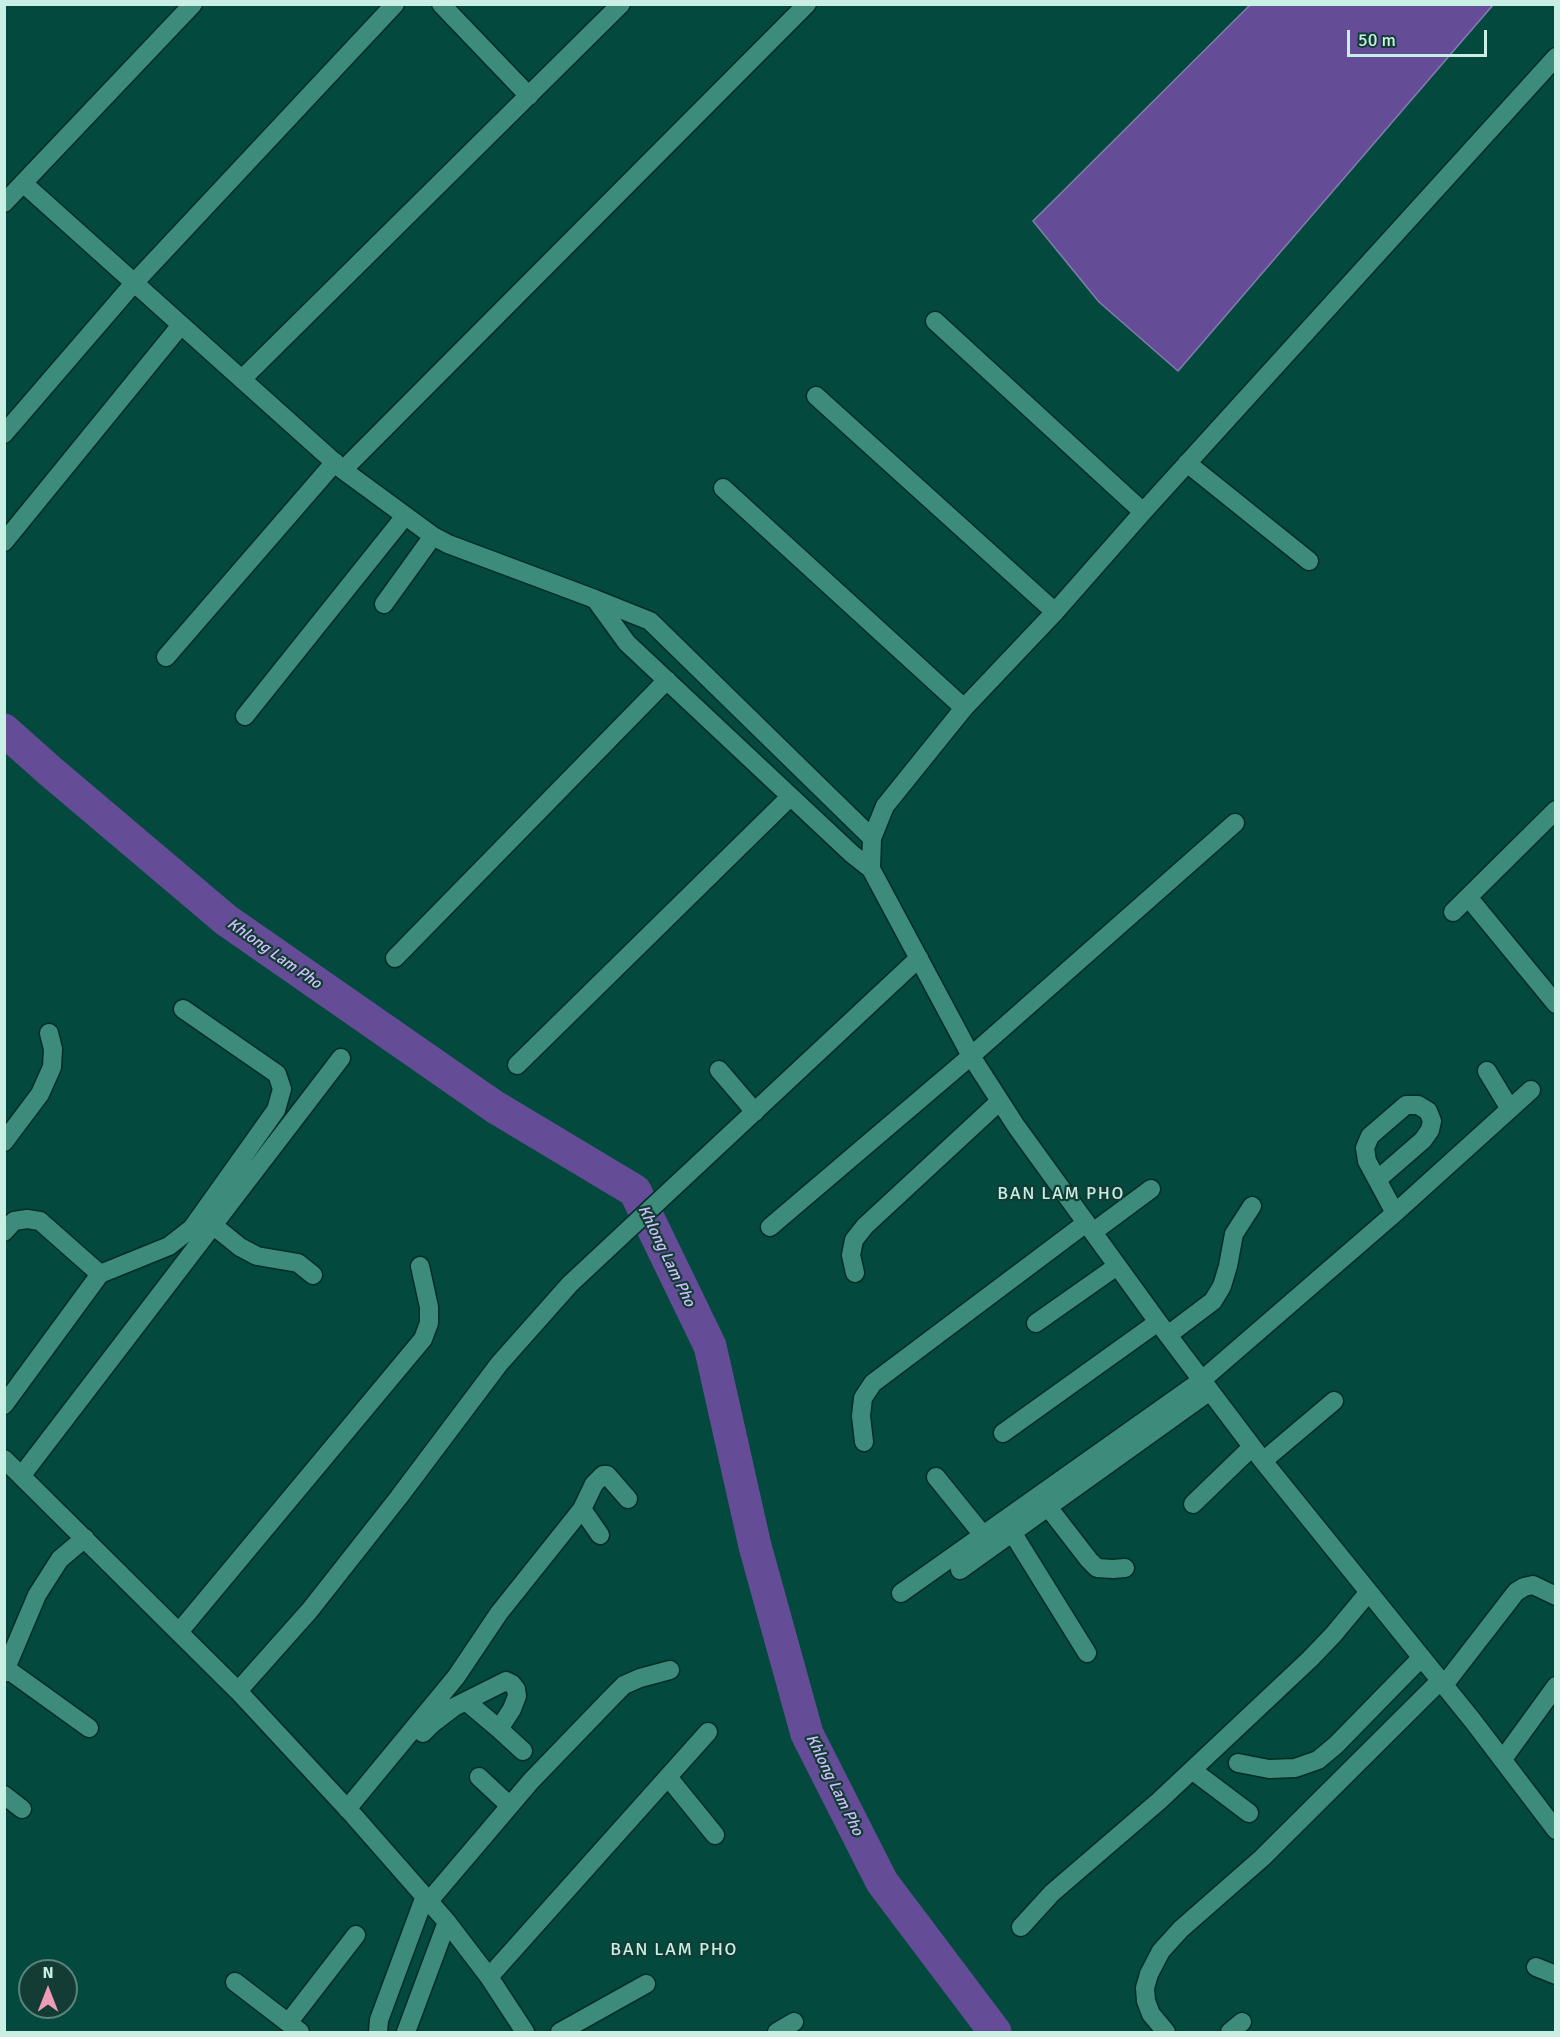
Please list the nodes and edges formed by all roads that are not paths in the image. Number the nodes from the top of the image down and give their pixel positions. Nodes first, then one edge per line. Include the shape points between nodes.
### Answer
1 (193, 4) edge
2 (395, 4) edge
3 (441, 4) edge
4 (621, 4) edge
5 (807, 4) edge
6 (1556, 57) edge
7 (530, 96) junction
8 (23, 183) junction
9 (4, 203) edge
10 (134, 283) junction
11 (935, 321) dead end
12 (181, 325) junction
13 (242, 379) junction
14 (816, 396) dead end
15 (4, 434) edge
16 (1187, 463) junction
17 (339, 466) junction
18 (723, 488) dead end
19 (1143, 512) junction
20 (405, 516) junction
21 (433, 536) junction
22 (4, 542) edge
23 (1309, 561) dead end
24 (595, 599) junction
25 (384, 604) dead end
26 (1055, 612) junction
27 (166, 657) dead end
28 (667, 680) junction
29 (964, 708) junction
30 (245, 717) dead end
31 (790, 796) junction
32 (1553, 818) edge
33 (1235, 823) dead end
34 (872, 838) junction
35 (870, 869) junction
36 (1468, 897) junction
37 (1453, 912) dead end
38 (395, 958) dead end
39 (919, 958) junction
40 (1556, 1004) edge
41 (183, 1009) dead end
42 (49, 1033) dead end
43 (971, 1056) junction
44 (341, 1058) dead end
45 (517, 1065) dead end
46 (719, 1070) dead end
47 (1487, 1071) dead end
48 (1531, 1090) dead end
49 (1000, 1101) junction
50 (1510, 1108) junction
51 (755, 1112) junction
52 (4, 1142) edge
53 (1377, 1180) dead end
54 (1151, 1190) dead end
55 (1252, 1206) dead end
56 (1395, 1213) junction
57 (214, 1226) junction
58 (770, 1227) dead end
59 (1090, 1227) junction
60 (4, 1233) edge
61 (420, 1266) dead end
62 (1117, 1266) junction
63 (855, 1273) dead end
64 (100, 1274) junction
65 (313, 1275) dead end
66 (1036, 1323) dead end
67 (1163, 1328) junction
68 (1206, 1385) junction
69 (1334, 1401) dead end
70 (4, 1405) edge
71 (1003, 1433) dead end
72 (864, 1442) dead end
73 (1258, 1454) junction
74 (5, 1462) edge
75 (22, 1475) junction
76 (936, 1477) dead end
77 (628, 1499) dead end
78 (1193, 1504) dead end
79 (1048, 1507) junction
80 (582, 1509) junction
81 (1012, 1533) junction
82 (600, 1535) dead end
83 (983, 1535) junction
84 (85, 1538) junction
85 (1125, 1568) dead end
86 (960, 1570) dead end
87 (901, 1593) dead end
88 (1368, 1593) junction
89 (1556, 1596) edge
90 (179, 1632) junction
91 (1087, 1653) dead end
92 (1421, 1658) junction
93 (670, 1670) dead end
94 (6, 1671) edge
95 (1442, 1683) junction
96 (1556, 1686) edge
97 (238, 1691) junction
98 (467, 1702) junction
99 (89, 1728) dead end
100 (499, 1729) junction
101 (708, 1732) dead end
102 (523, 1751) dead end
103 (1503, 1759) junction
104 (1238, 1763) dead end
105 (1192, 1770) junction
106 (479, 1777) dead end
107 (668, 1777) junction
108 (4, 1795) edge
109 (509, 1805) junction
110 (22, 1809) dead end
111 (351, 1812) junction
112 (1249, 1814) dead end
113 (1556, 1830) edge
114 (716, 1835) dead end
115 (427, 1899) junction
116 (447, 1922) junction
117 (1021, 1927) dead end
118 (357, 1935) dead end
119 (1536, 1967) dead end
120 (1556, 1975) edge
121 (489, 1977) junction
122 (235, 1982) dead end
123 (646, 1984) dead end
124 (794, 2022) dead end
125 (294, 2028) edge
126 (378, 2032) edge
127 (405, 2032) edge
128 (525, 2032) edge
129 (560, 2032) edge
130 (777, 2032) edge
131 (1166, 2032) edge

1 - 8 street
2 - 10 street
3 - 7 street
4 - 7 street
5 - 17 street
6 - 16 street
7 - 13 street
8 - 9 street
8 - 10 street
10 - 12 street
10 - 15 street
11 - 19 street
12 - 13 street
12 - 22 street
13 - 17 street
14 - 26 street
16 - 19 street
16 - 23 street
17 - 20 street
17 - 27 street
18 - 29 street
19 - 26 street
20 - 21 street
20 - 30 street
21 - 24 street
21 - 25 street
24 - 28 street via 627,643
24 - 34 street via 650,621
26 - 29 street
28 - 31 street
28 - 38 street
29 - 34 street via 885,806
31 - 35 street
31 - 45 street
32 - 36 street
33 - 43 street
34 - 35 street
35 - 39 street
36 - 37 street
36 - 40 street
39 - 43 street
39 - 51 street
41 - 64 street via 278,1074 282,1089 276,1110 192,1228 169,1246
42 - 52 street via 52,1067 40,1094
43 - 49 street
43 - 58 street
44 - 57 street
46 - 51 street
47 - 50 street
48 - 50 street
49 - 59 street
49 - 63 street via 865,1226 854,1240 851,1255
50 - 56 street
51 - 97 street via 570,1284 499,1364 310,1610
53 - 56 street
54 - 59 street
55 - 67 street via 1234,1233 1222,1286 1213,1301
56 - 68 street
57 - 65 street via 257,1256 298,1263
57 - 75 street
59 - 62 street
59 - 72 street via 873,1383 863,1398
60 - 64 street via 14,1221 40,1221
61 - 90 street via 429,1307 423,1339
62 - 66 street
62 - 67 street
64 - 70 street
67 - 68 street
67 - 71 street
68 - 73 street
68 - 79 street
68 - 83 street
69 - 73 street
73 - 78 street
73 - 88 street
74 - 75 street
75 - 84 street
76 - 83 street
77 - 80 street via 603,1475
79 - 81 street
79 - 85 street via 1097,1568
80 - 82 street
80 - 111 street
81 - 86 street
81 - 91 street
83 - 87 street
84 - 90 street
84 - 94 street via 60,1560 37,1595
88 - 92 street
88 - 105 street via 1310,1659
89 - 95 street via 1533,1585 1516,1592
90 - 97 street
92 - 95 street
92 - 104 street via 1318,1760 1278,1769
93 - 109 street via 624,1685
94 - 99 street
95 - 103 street
95 - 131 street via 1161,1951 1145,1988 1151,2014
96 - 103 street
97 - 111 street
98 - 100 street
98 - 100 street via 502,1682 513,1684 517,1696
98 - 111 street via 433,1723
100 - 102 street
101 - 107 street
103 - 113 street
105 - 112 street
105 - 117 street via 1052,1893
106 - 109 street
107 - 114 street
107 - 121 street
108 - 110 street
109 - 115 street
111 - 115 street
115 - 116 street
115 - 126 street via 379,2020
116 - 121 street
116 - 127 street
118 - 125 street
119 - 120 street
121 - 128 street
122 - 125 street
123 - 129 street
124 - 130 street

